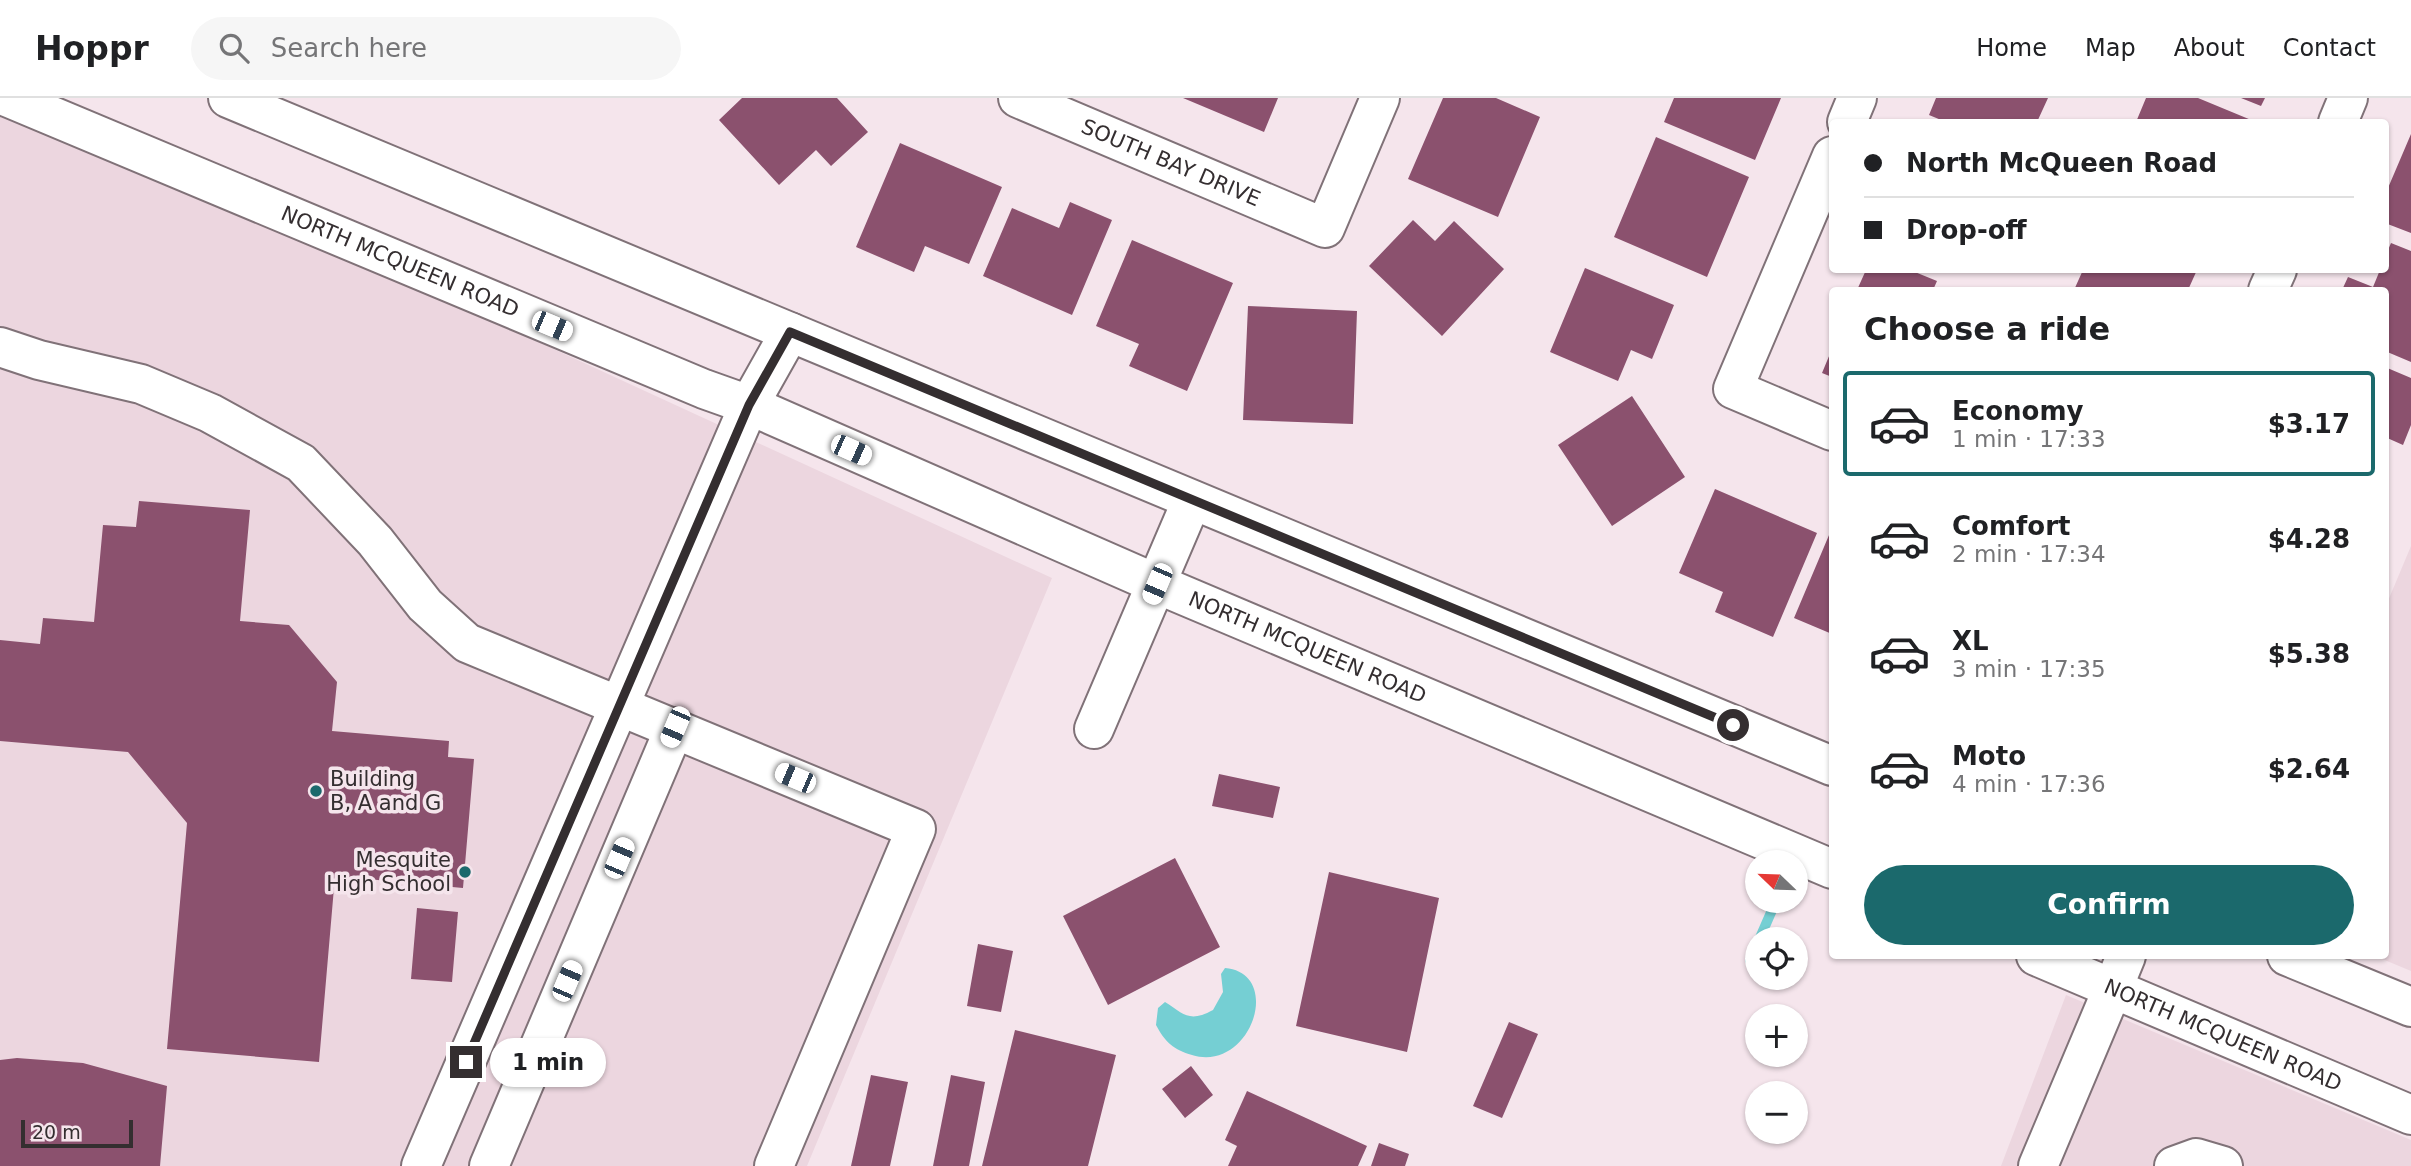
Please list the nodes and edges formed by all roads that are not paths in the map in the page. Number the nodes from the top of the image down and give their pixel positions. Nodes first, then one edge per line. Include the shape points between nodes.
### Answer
1 (9, 98) edge
2 (228, 98) edge
3 (1018, 98) edge
4 (1380, 98) edge
5 (1857, 98) edge
6 (2348, 98) edge
7 (1848, 119) edge
8 (2339, 119) edge
9 (1829, 163) edge
10 (790, 332) junction
11 (0, 347) edge
12 (749, 405) junction
13 (1829, 430) edge
14 (1192, 500) junction
15 (1157, 584) junction
16 (620, 704) junction
17 (675, 727) junction
18 (1094, 729) dead end
19 (1829, 765) edge
20 (1829, 868) edge
21 (2052, 959) edge
22 (2294, 959) edge
23 (2120, 972) edge
24 (2411, 1007) edge
25 (2411, 1115) edge
26 (421, 1166) edge
27 (489, 1166) edge
28 (774, 1166) edge
29 (2038, 1166) edge
30 (2174, 1166) edge
31 (2223, 1166) edge

1 - 12 main road, NORTH MCQUEEN ROAD
2 - 10 main road
3 - 4 main road, SOUTH BAY DRIVE via 1325,228
5 - 7 main road
6 - 8 main road
9 - 13 main road via 1733,388
10 - 12 main road
10 - 14 main road
11 - 16 main road via 141,384 210,413 302,463 375,541 425,605 467,643 567,687
12 - 15 main road, NORTH MCQUEEN ROAD
12 - 16 main road
14 - 15 main road
14 - 19 main road
15 - 18 main road
15 - 20 main road, NORTH MCQUEEN ROAD
16 - 17 main road
16 - 26 main road
17 - 27 main road
17 - 28 main road via 916,829
21 - 23 main road, NORTH MCQUEEN ROAD
22 - 24 main road
23 - 25 main road, NORTH MCQUEEN ROAD
23 - 29 main road
30 - 31 main road via 2196,1158

